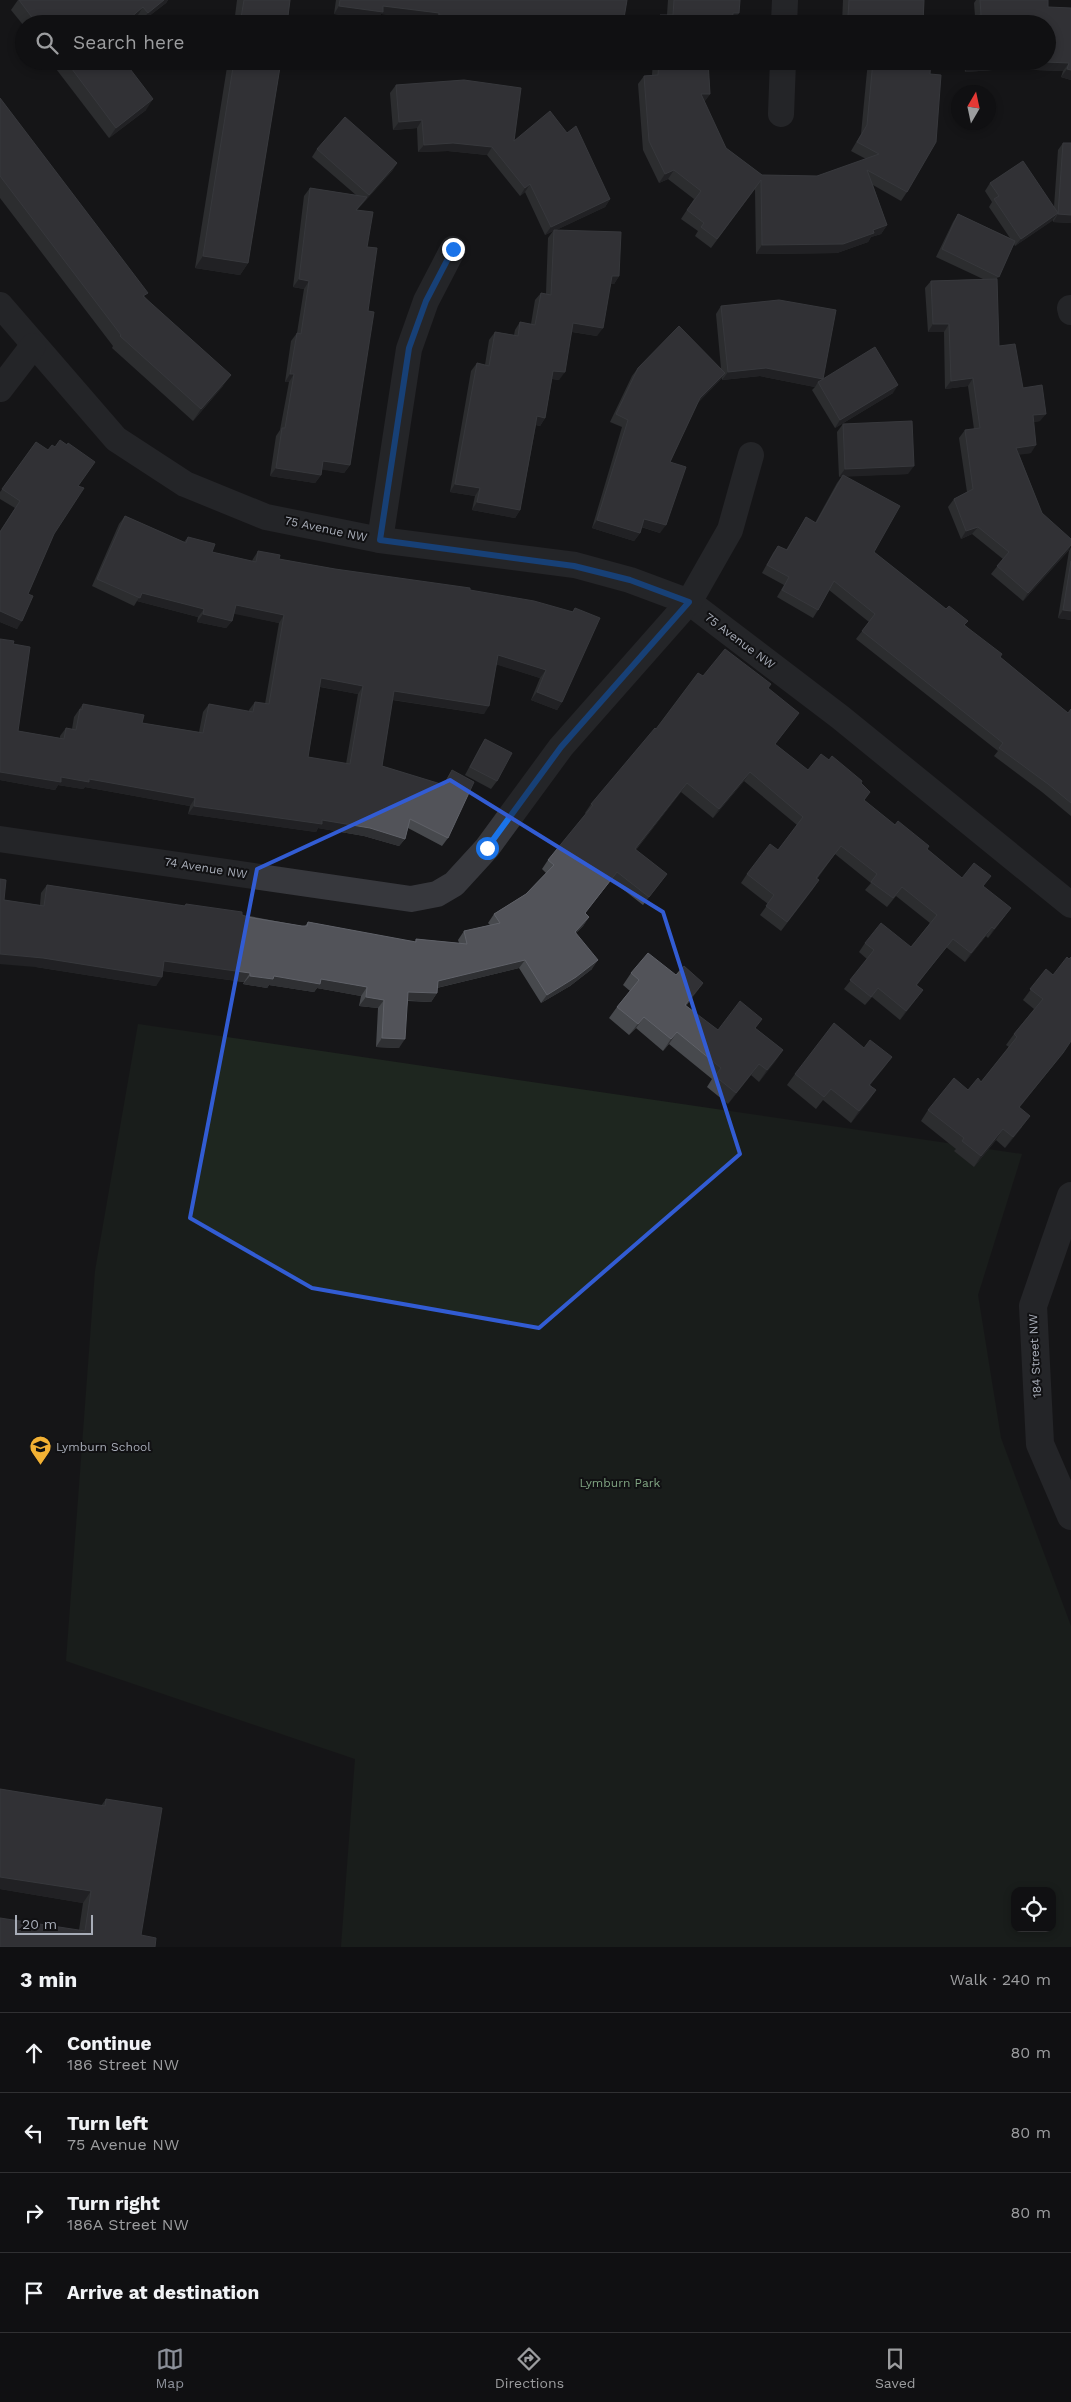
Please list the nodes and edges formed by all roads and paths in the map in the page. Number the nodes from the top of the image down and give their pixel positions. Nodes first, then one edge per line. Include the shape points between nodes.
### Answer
1 (785, 0) edge
2 (784, 15) edge
3 (783, 70) edge
4 (781, 114) dead end
5 (453, 249) dead end
6 (0, 305) edge
7 (33, 346) junction
8 (0, 389) edge
9 (751, 455) dead end
10 (380, 540) junction
11 (689, 602) junction
12 (0, 839) edge
13 (1071, 905) edge
14 (1071, 1196) edge
15 (1071, 1516) edge

1 - 2 street
3 - 4 street
5 - 10 street via 426,301 409,348
6 - 7 street, 75 Avenue NW
7 - 8 street
7 - 10 street, 75 Avenue NW via 116,439 186,484 266,516
9 - 11 street, 74 Avenue NW via 730,530
10 - 11 street, 75 Avenue NW via 574,566 630,580
11 - 12 street, 74 Avenue NW via 561,747 487,848 454,884 437,894 411,899
11 - 13 street, 75 Avenue NW via 840,717
14 - 15 street, 184 Street NW via 1033,1306 1040,1444

